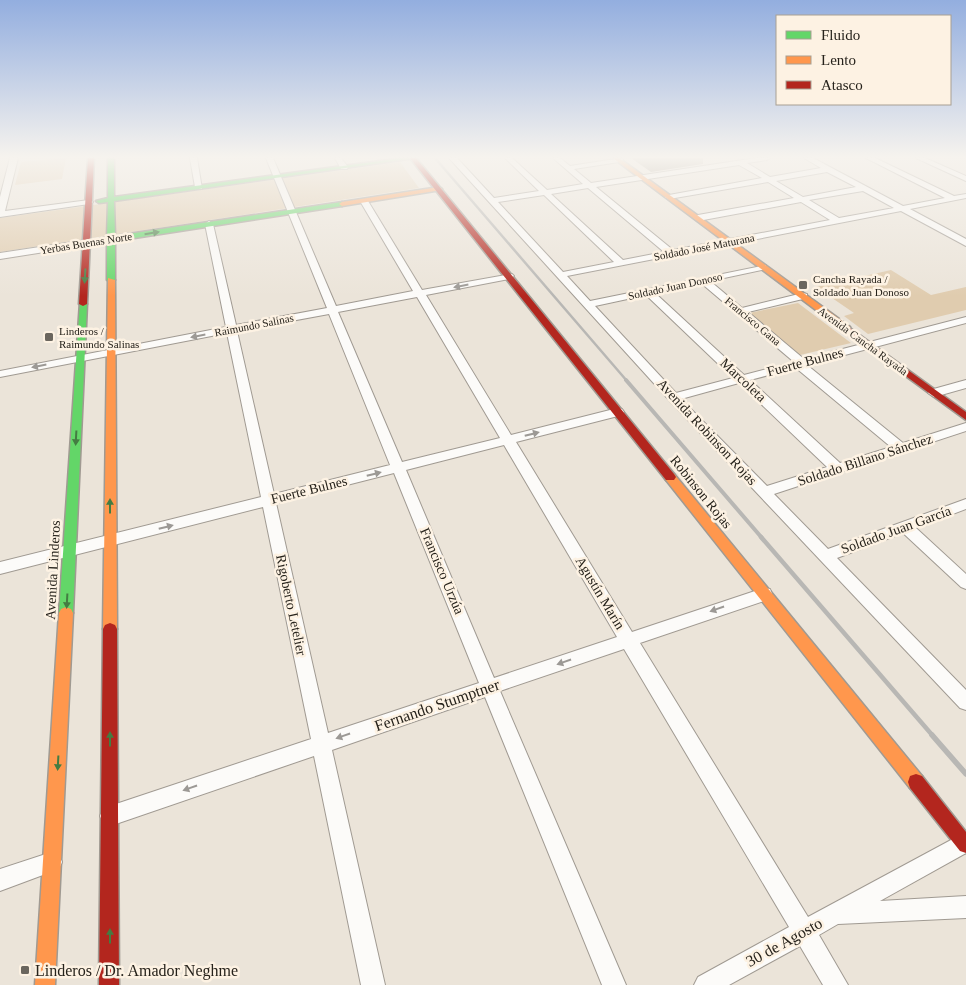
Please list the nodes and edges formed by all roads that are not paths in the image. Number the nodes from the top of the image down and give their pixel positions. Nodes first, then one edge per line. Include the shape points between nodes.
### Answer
1 (74, 204) edge
2 (89, 204) edge
3 (110, 204) edge
4 (289, 204) edge
5 (345, 204) edge
6 (366, 204) edge
7 (451, 204) edge
8 (494, 204) edge
9 (557, 204) edge
10 (612, 204) edge
11 (679, 204) edge
12 (775, 204) edge
13 (810, 204) edge
14 (894, 204) edge
15 (922, 204) edge
16 (902, 208) junction
17 (292, 212) junction
18 (0, 214) edge
19 (698, 218) junction
20 (838, 221) junction
21 (209, 224) junction
22 (110, 240) junction
23 (729, 242) junction
24 (86, 243) junction
25 (966, 243) edge
26 (671, 253) junction
27 (0, 256) edge
28 (621, 263) junction
29 (763, 267) junction
30 (560, 275) junction
31 (509, 276) junction
32 (703, 280) junction
33 (648, 292) junction
34 (420, 294) junction
35 (802, 296) junction
36 (587, 305) junction
37 (333, 310) junction
38 (741, 311) junction
39 (961, 322) edge
40 (232, 329) junction
41 (966, 330) edge
42 (869, 346) junction
43 (110, 353) junction
44 (80, 358) junction
45 (800, 363) junction
46 (0, 374) edge
47 (741, 379) junction
48 (966, 384) edge
49 (934, 393) junction
50 (673, 397) junction
51 (618, 412) junction
52 (966, 417) edge
53 (966, 427) edge
54 (508, 440) junction
55 (901, 448) junction
56 (398, 468) junction
57 (838, 469) junction
58 (764, 492) junction
59 (269, 500) junction
60 (966, 504) edge
61 (905, 527) junction
62 (110, 541) junction
63 (69, 551) junction
64 (826, 556) junction
65 (0, 568) edge
66 (966, 583) edge
67 (764, 594) junction
68 (628, 640) junction
69 (490, 686) junction
70 (966, 702) edge
71 (321, 744) junction
72 (110, 816) junction
73 (965, 844) edge
74 (52, 862) junction
75 (0, 880) edge
76 (966, 907) edge
77 (836, 914) junction
78 (804, 931) junction
79 (45, 985) edge
80 (109, 985) edge
81 (372, 985) edge
82 (614, 985) edge
83 (706, 985) edge
84 (836, 985) edge

1 - 18 street
2 - 24 street, Avenida Linderos
3 - 22 street
4 - 17 street, Francisco Urzúa
5 - 17 street, Yerbas Buenas Norte
6 - 34 street, Agustín Marín
7 - 31 street, Robinson Rojas
8 - 30 street, Avenida Robinson Rojas
9 - 28 street
10 - 26 street
11 - 19 street, Avenida Cancha Rayada
12 - 19 street
13 - 20 street
14 - 16 street
15 - 16 street, Soldado José Maturana
16 - 20 street, Soldado José Maturana
16 - 25 street
17 - 21 street, Yerbas Buenas Norte
17 - 37 street, Francisco Urzúa
19 - 23 street, Avenida Cancha Rayada
20 - 23 street, Soldado José Maturana
22 -> 21 street, Yerbas Buenas Norte
21 - 40 street, Rigoberto Letelier
22 - 24 street, Yerbas Buenas Norte
22 - 43 street
23 - 26 street, Soldado José Maturana
23 - 29 street, Avenida Cancha Rayada
24 - 27 street, Yerbas Buenas Norte
24 -> 44 street, Avenida Linderos
26 - 28 street, Soldado José Maturana
28 - 30 street, Soldado José Maturana
29 - 32 street, Soldado Juan Donoso
29 - 35 street, Avenida Cancha Rayada
30 - 36 street, Avenida Robinson Rojas
31 -> 34 street, Raimundo Salinas
31 - 51 street, Robinson Rojas
32 - 33 street, Soldado Juan Donoso
32 - 38 street, Francisco Gana
33 - 36 street, Soldado Juan Donoso
33 - 47 street, Marcoleta
34 - 37 street, Raimundo Salinas
34 - 54 street, Agustín Marín
35 - 38 street
35 - 42 street, Avenida Cancha Rayada
36 - 50 street, Avenida Robinson Rojas
37 - 40 street, Raimundo Salinas
37 - 56 street, Francisco Urzúa
38 - 45 street, Francisco Gana
39 - 41 street
39 - 42 street, Fuerte Bulnes
40 -> 43 street, Raimundo Salinas
40 - 59 street, Rigoberto Letelier
42 - 45 street, Fuerte Bulnes
42 - 49 street, Avenida Cancha Rayada
43 - 44 street, Raimundo Salinas
62 -> 43 street
44 -> 46 street, Raimundo Salinas
44 -> 63 street, Avenida Linderos
45 - 47 street, Fuerte Bulnes
45 - 55 street, Francisco Gana
47 - 50 street, Fuerte Bulnes
47 - 57 street, Marcoleta
48 - 49 street
49 - 52 street, Avenida Cancha Rayada
50 - 58 street, Avenida Robinson Rojas
54 -> 51 street, Fuerte Bulnes
51 - 67 street, Robinson Rojas
53 - 55 street, Soldado Billano Sánchez
54 - 56 street, Fuerte Bulnes
54 - 68 street, Agustín Marín
55 - 57 street, Soldado Billano Sánchez
59 -> 56 street, Fuerte Bulnes
56 - 69 street, Francisco Urzúa
57 - 58 street, Soldado Billano Sánchez
58 - 64 street, Avenida Robinson Rojas
62 -> 59 street, Fuerte Bulnes
59 - 71 street, Rigoberto Letelier
60 - 61 street, Soldado Juan García
61 - 64 street, Soldado Juan García
61 - 66 street
62 - 63 street, Fuerte Bulnes
72 -> 62 street
63 - 65 street, Fuerte Bulnes
63 -> 74 street, Avenida Linderos
64 - 70 street, Avenida Robinson Rojas
67 -> 68 street, Fernando Stumptner
67 - 73 street, Robinson Rojas
68 -> 69 street, Fernando Stumptner
68 - 78 street, Agustín Marín
69 -> 71 street, Fernando Stumptner
69 - 82 street, Francisco Urzúa
71 -> 72 street, Fernando Stumptner
71 - 81 street, Rigoberto Letelier
80 -> 72 street
73 - 77 street, 30 de Agosto
74 - 75 street
74 - 79 street, Avenida Linderos
76 - 77 street, 30 de Agosto
77 - 78 street, 30 de Agosto
78 - 83 street, 30 de Agosto
78 - 84 street, Agustín Marín

